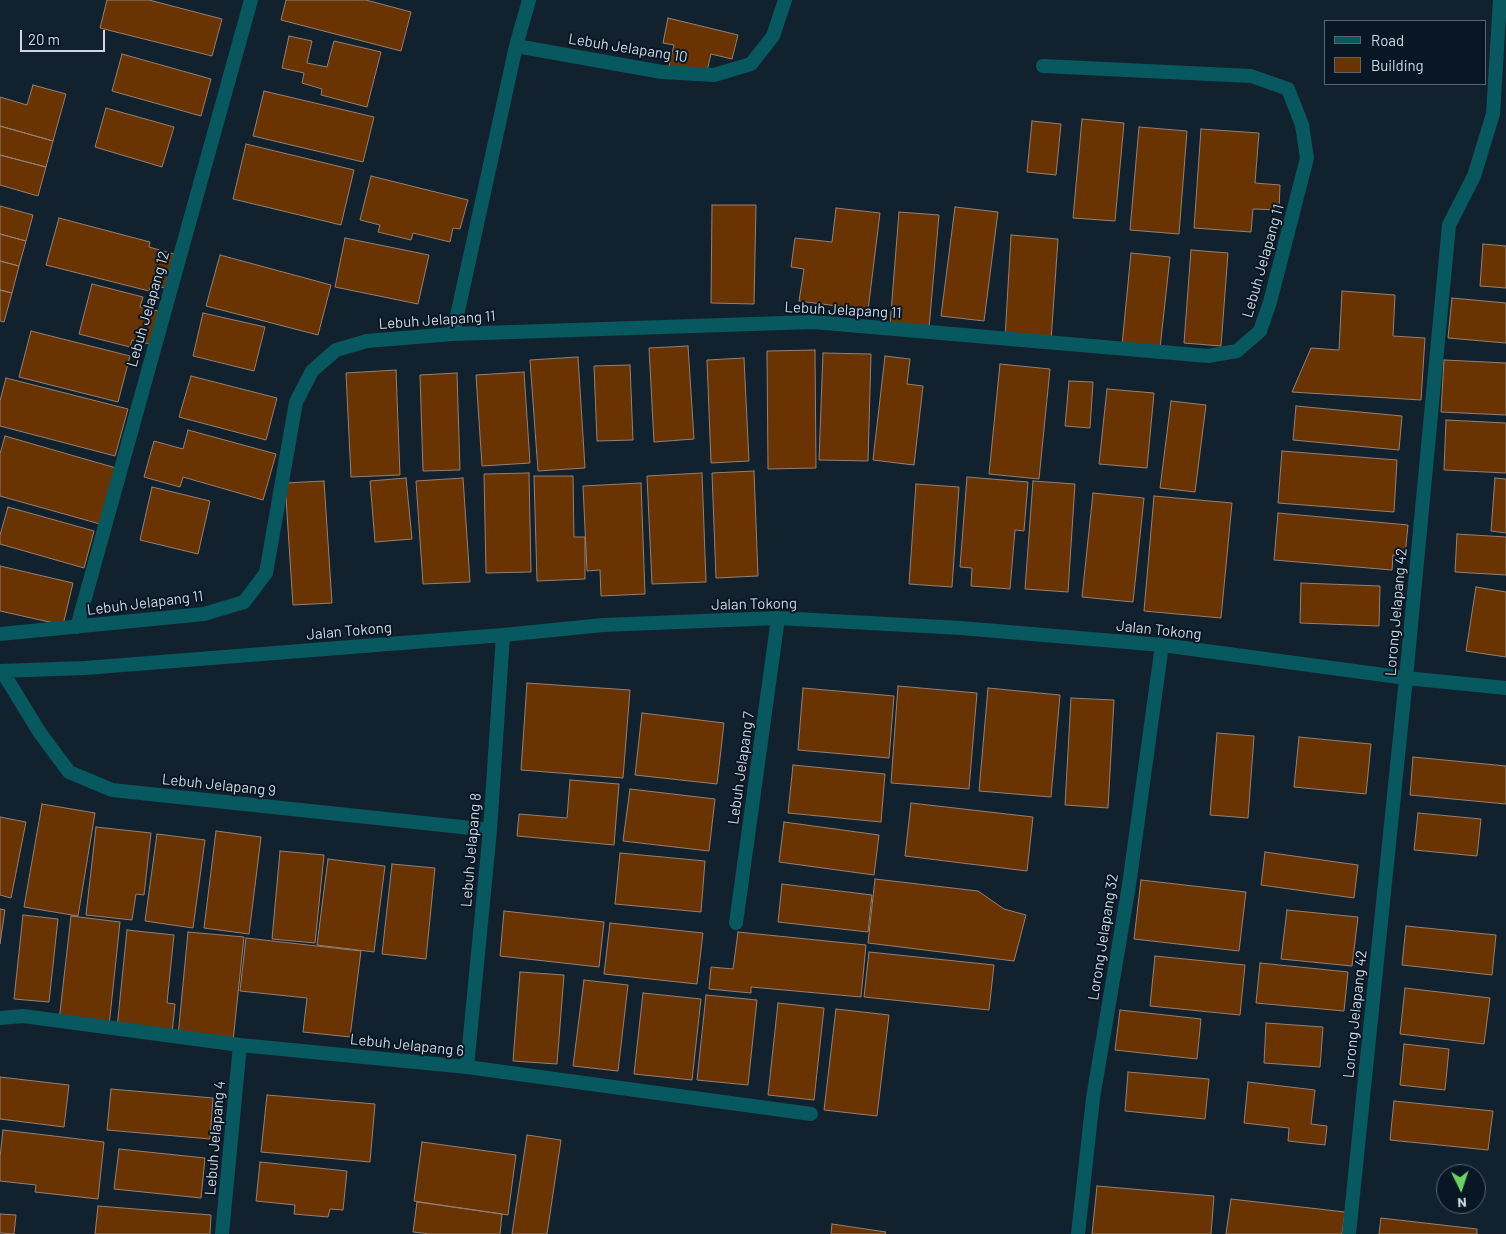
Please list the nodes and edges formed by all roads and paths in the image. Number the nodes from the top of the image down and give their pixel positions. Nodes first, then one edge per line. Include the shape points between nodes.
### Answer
1 (251, 0) edge
2 (530, 0) edge
3 (785, 0) edge
4 (1500, 0) edge
5 (516, 46) junction
6 (1043, 66) dead end
7 (453, 334) junction
8 (778, 618) junction
9 (77, 627) junction
10 (0, 634) edge
11 (503, 635) junction
12 (1162, 645) junction
13 (1, 671) edge
14 (1406, 678) junction
15 (1506, 688) edge
16 (490, 830) junction
17 (736, 923) dead end
18 (0, 1018) edge
19 (240, 1045) junction
20 (467, 1067) junction
21 (811, 1114) dead end
22 (222, 1234) edge
23 (1078, 1234) edge
24 (1349, 1234) edge

1 - 9 street, Lebuh Jelapang 12
2 - 5 street
3 - 5 street, Lebuh Jelapang 10 via 773,36 751,64 714,76 662,72
4 - 14 street, Lorong Jelapang 42 via 1493,114 1474,176 1449,225
5 - 7 street
6 - 7 street, Lebuh Jelapang 11 via 1252,76 1288,89 1302,125 1307,158 1260,330 1238,351 1208,356 812,322
7 - 9 street, Lebuh Jelapang 11 via 367,340 336,350 312,371 296,402 266,573 244,602 204,614
8 - 11 street, Jalan Tokong via 603,625
8 - 12 street, Jalan Tokong via 961,628
8 - 17 street, Lebuh Jelapang 7
9 - 10 street, Lebuh Jelapang 11
11 - 13 street, Jalan Tokong via 85,668
11 - 16 street, Lebuh Jelapang 8
12 - 14 street, Jalan Tokong
12 - 23 street, Lorong Jelapang 32 via 1129,885 1093,1098
13 - 16 street, Lebuh Jelapang 9 via 40,733 70,772 112,790
14 - 15 street, Jalan Tokong
14 - 24 street, Lorong Jelapang 42
16 - 20 street, Lebuh Jelapang 8
18 - 19 street, Lebuh Jelapang 6 via 23,1016
19 - 20 street, Lebuh Jelapang 6
19 - 22 street, Lebuh Jelapang 4
20 - 21 street, Lebuh Jelapang 6

